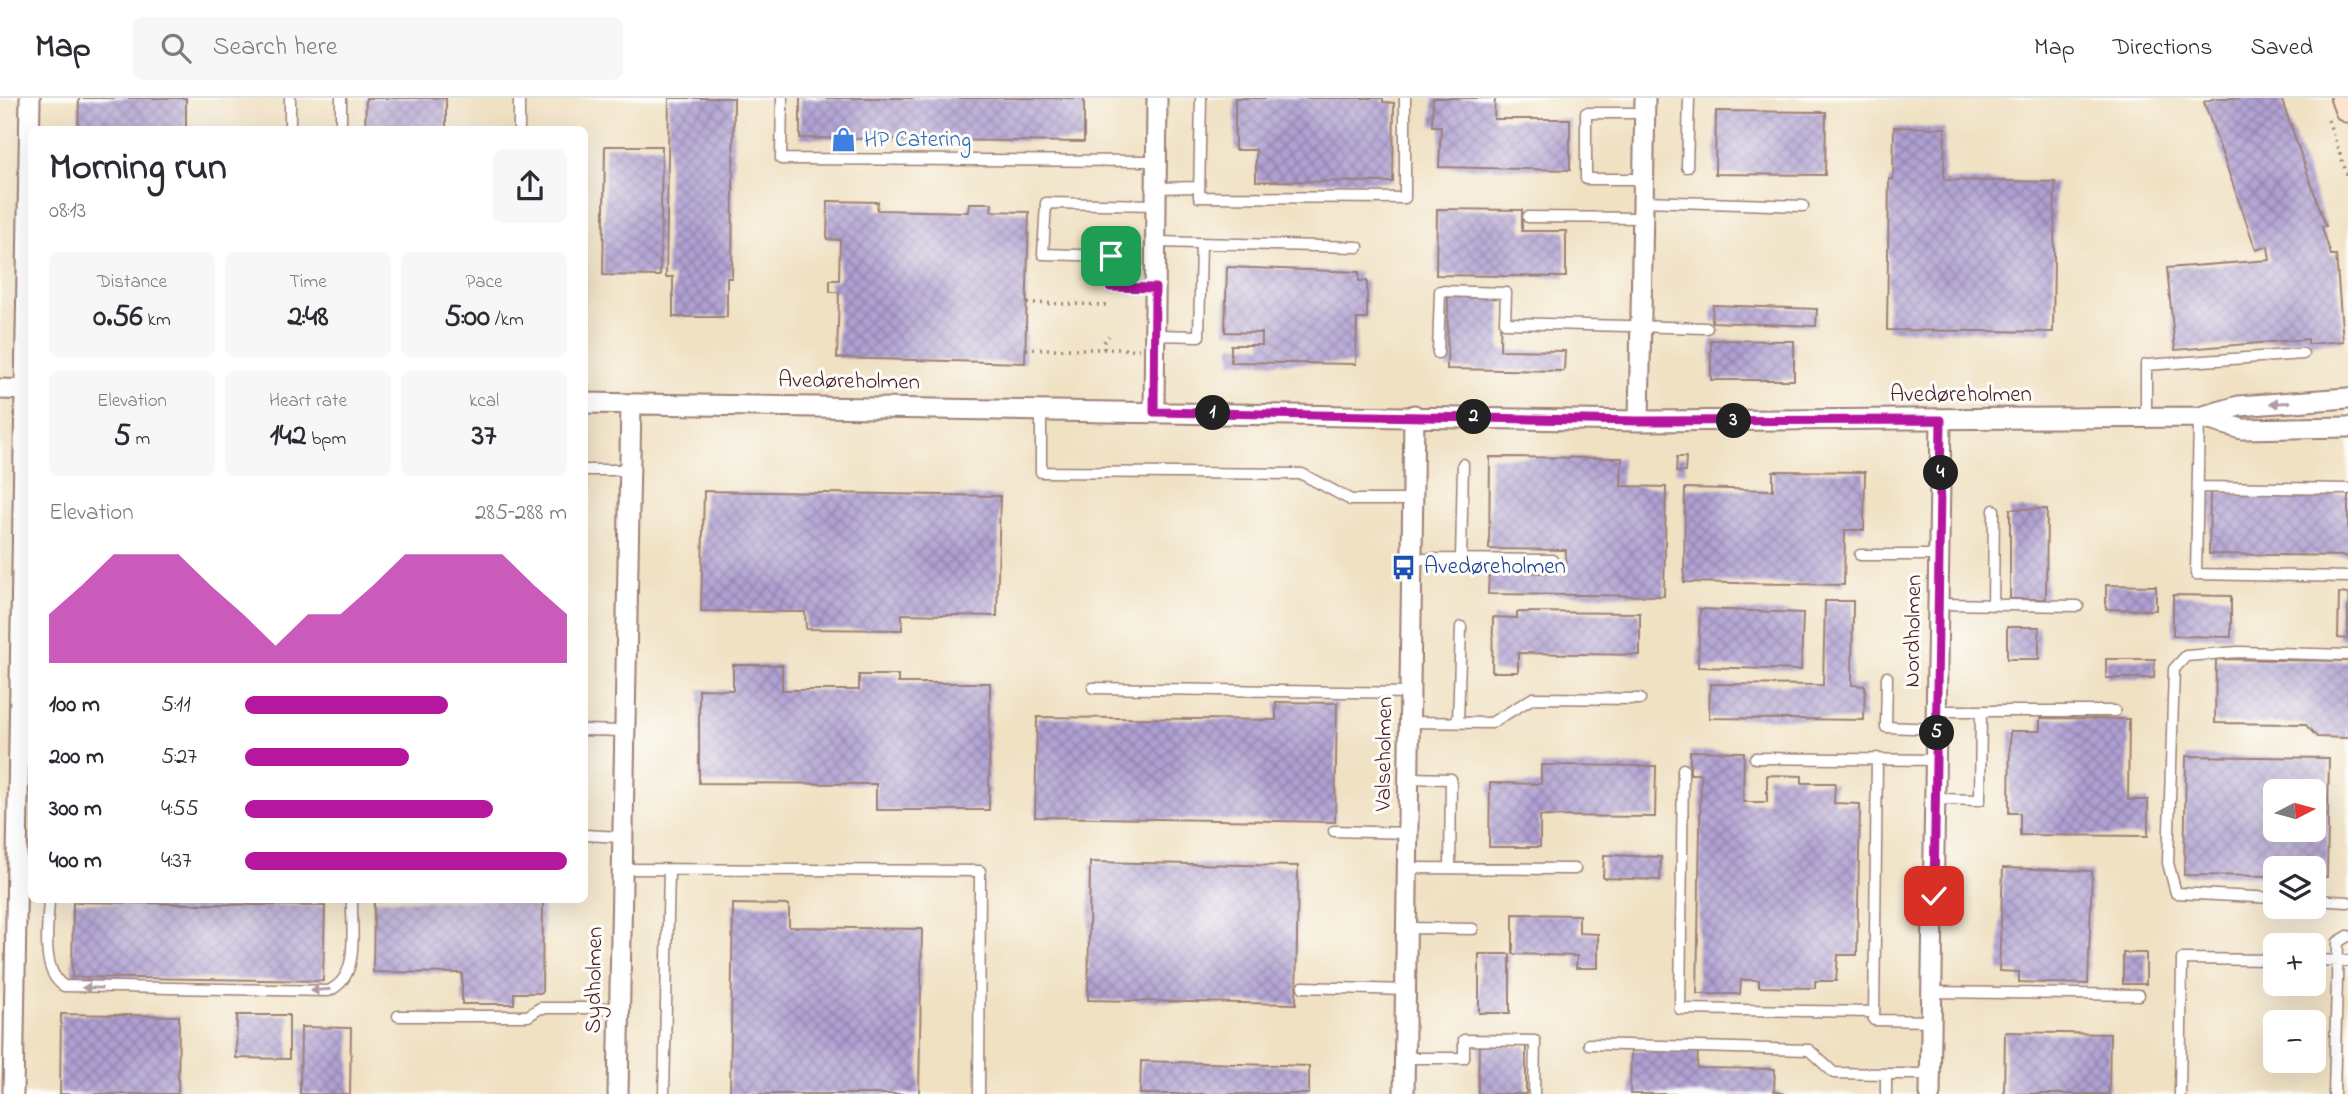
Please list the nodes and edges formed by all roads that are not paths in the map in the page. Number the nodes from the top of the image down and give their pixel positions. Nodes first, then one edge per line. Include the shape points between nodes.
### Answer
1 (30, 98) edge
2 (290, 98) edge
3 (341, 98) edge
4 (519, 98) edge
5 (782, 98) edge
6 (1157, 98) edge
7 (1201, 98) edge
8 (1405, 98) edge
9 (1689, 98) edge
10 (1645, 105) edge
11 (30, 126) edge
12 (290, 126) edge
13 (341, 126) edge
14 (519, 126) edge
15 (1157, 161) junction
16 (1687, 167) dead end
17 (1644, 179) junction
18 (1199, 187) junction
19 (1156, 196) junction
20 (1803, 206) dead end
21 (1643, 209) junction
22 (1528, 217) dead end
23 (1156, 242) junction
24 (1201, 243) junction
25 (1358, 247) dead end
26 (1155, 288) junction
27 (1641, 326) junction
28 (1707, 328) dead end
29 (1155, 342) junction
30 (1438, 353) dead end
31 (2303, 354) dead end
32 (0, 389) edge
33 (28, 390) edge
34 (2348, 398) edge
35 (588, 403) edge
36 (631, 404) junction
37 (1041, 411) junction
38 (1154, 412) junction
39 (1414, 415) junction
40 (2146, 417) junction
41 (2199, 417) junction
42 (1941, 420) junction
43 (1639, 421) junction
44 (2348, 427) edge
45 (28, 434) edge
46 (1463, 464) dead end
47 (588, 470) edge
48 (629, 470) junction
49 (2198, 487) junction
50 (2348, 489) edge
51 (1414, 500) junction
52 (1994, 510) dead end
53 (1860, 555) dead end
54 (1940, 555) junction
55 (1413, 559) junction
56 (1461, 559) junction
57 (1552, 560) dead end
58 (2348, 577) edge
59 (1939, 604) junction
60 (1993, 605) junction
61 (2078, 607) dead end
62 (1461, 627) dead end
63 (2348, 655) edge
64 (1887, 677) dead end
65 (1093, 688) dead end
66 (1410, 694) junction
67 (1640, 699) dead end
68 (1981, 711) junction
69 (2115, 711) dead end
70 (1937, 720) junction
71 (1410, 722) junction
72 (1458, 722) junction
73 (588, 730) edge
74 (624, 731) junction
75 (1755, 758) dead end
76 (1877, 758) junction
77 (1936, 760) junction
78 (1683, 769) dead end
79 (1409, 778) junction
80 (1936, 799) junction
81 (1334, 831) dead end
82 (1408, 833) junction
83 (588, 835) edge
84 (622, 837) junction
85 (1408, 868) junction
86 (1450, 868) junction
87 (622, 869) junction
88 (1575, 869) dead end
89 (670, 870) junction
90 (2263, 897) edge
91 (2326, 901) edge
92 (2348, 902) edge
93 (49, 903) edge
94 (352, 903) edge
95 (1407, 928) junction
96 (1473, 929) dead end
97 (2348, 936) edge
98 (2263, 960) edge
99 (2343, 961) edge
100 (1303, 987) dead end
101 (1406, 990) junction
102 (1932, 992) junction
103 (2139, 995) dead end
104 (619, 1008) junction
105 (1874, 1012) junction
106 (398, 1016) dead end
107 (1932, 1021) junction
108 (1589, 1044) dead end
109 (1404, 1058) junction
110 (1886, 1074) junction
111 (1931, 1084) edge
112 (13, 1094) edge
113 (618, 1094) edge
114 (664, 1094) edge
115 (979, 1094) edge
116 (1404, 1094) edge
117 (1534, 1094) edge
118 (1886, 1094) edge
119 (2180, 1094) edge
120 (2334, 1094) edge

1 - 11 street
2 - 12 lane
3 - 13 lane
4 - 14 lane
5 - 15 lane via 781,159
6 - 15 street
7 - 18 lane
8 - 18 lane via 1405,198 1199,197
9 - 16 lane
10 - 17 street
10 - 17 lane via 1586,113 1586,179
15 - 19 street
17 - 21 street
18 - 19 lane
19 - 23 street
19 - 26 lane via 1045,203 1043,254 1111,256 1110,287
20 - 21 lane
21 - 22 lane
21 - 27 street
23 - 24 lane
23 - 26 street
24 - 25 lane
24 - 29 lane via 1199,336
26 - 29 street
27 - 28 lane
27 - 30 lane via 1505,323 1506,293 1440,292
27 - 43 street
29 - 38 street
31 - 40 lane via 2146,365
32 - 33 street
34 -> 41 street, Avedøreholmen via 2239,406
35 - 36 street, Avedøreholmen
36 - 37 street, Avedøreholmen
36 - 48 street, Sydholmen
37 - 38 street, Avedøreholmen
37 - 51 lane via 1041,472 1302,474 1352,500
38 - 39 street, Avedøreholmen
39 - 43 street, Avedøreholmen
39 - 51 street, Valseholmen
40 - 41 street, Avedøreholmen
40 - 42 street, Avedøreholmen
41 - 44 street, Avedøreholmen via 2242,429
41 - 49 lane
42 - 43 street, Avedøreholmen
42 - 54 street, Nordholmen
45 - 112 street
46 - 56 lane
47 - 48 lane
48 - 74 street, Sydholmen
49 - 50 lane
49 - 58 lane via 2196,575
51 - 55 street, Valseholmen
52 - 60 lane
53 - 54 lane
54 - 59 street, Nordholmen
55 - 56 lane
55 - 66 street, Valseholmen
56 - 57 lane
59 - 60 lane
59 - 70 street, Nordholmen
60 - 61 lane
62 - 72 lane
63 - 90 lane via 2186,656 2174,669 2168,863 2176,892
64 - 70 lane via 1886,727
65 - 66 lane
66 - 71 street, Valseholmen
67 - 72 lane via 1532,698 1491,723
68 - 69 lane
68 - 70 lane
68 - 80 lane via 1980,800
70 - 77 street, Nordholmen
71 - 72 lane
71 - 79 street, Valseholmen
73 - 74 lane
74 - 84 street, Sydholmen
75 - 76 lane
76 - 77 lane
76 - 105 lane
77 - 80 street, Nordholmen
78 - 105 lane via 1680,1009
79 - 82 street, Valseholmen
79 - 86 lane via 1451,779
80 - 102 street, Nordholmen
81 - 82 lane
82 - 85 street, Valseholmen
83 - 84 lane
84 - 87 street, Sydholmen
85 - 86 lane
85 - 95 street, Valseholmen
86 - 88 lane
87 - 89 lane
87 - 104 street, Sydholmen
89 - 114 lane
89 - 115 lane via 980,871
91 - 92 lane
94 -> 93 lane via 349,972 341,986 328,991 64,986 55,981 50,967
95 - 96 lane
95 - 101 street, Valseholmen
97 - 99 lane via 2337,942
98 - 119 lane via 2182,958
99 - 120 lane
100 - 101 lane
101 - 109 street, Valseholmen
102 - 103 lane
102 - 107 street, Nordholmen
104 - 106 lane via 540,1008 528,1016
104 - 113 street, Sydholmen
105 - 107 lane via 1874,1020
107 - 111 street, Nordholmen
108 - 110 lane via 1809,1050 1834,1073
109 - 116 street, Valseholmen
109 - 117 lane via 1464,1058 1464,1040 1535,1041
110 - 111 lane
110 - 118 lane

